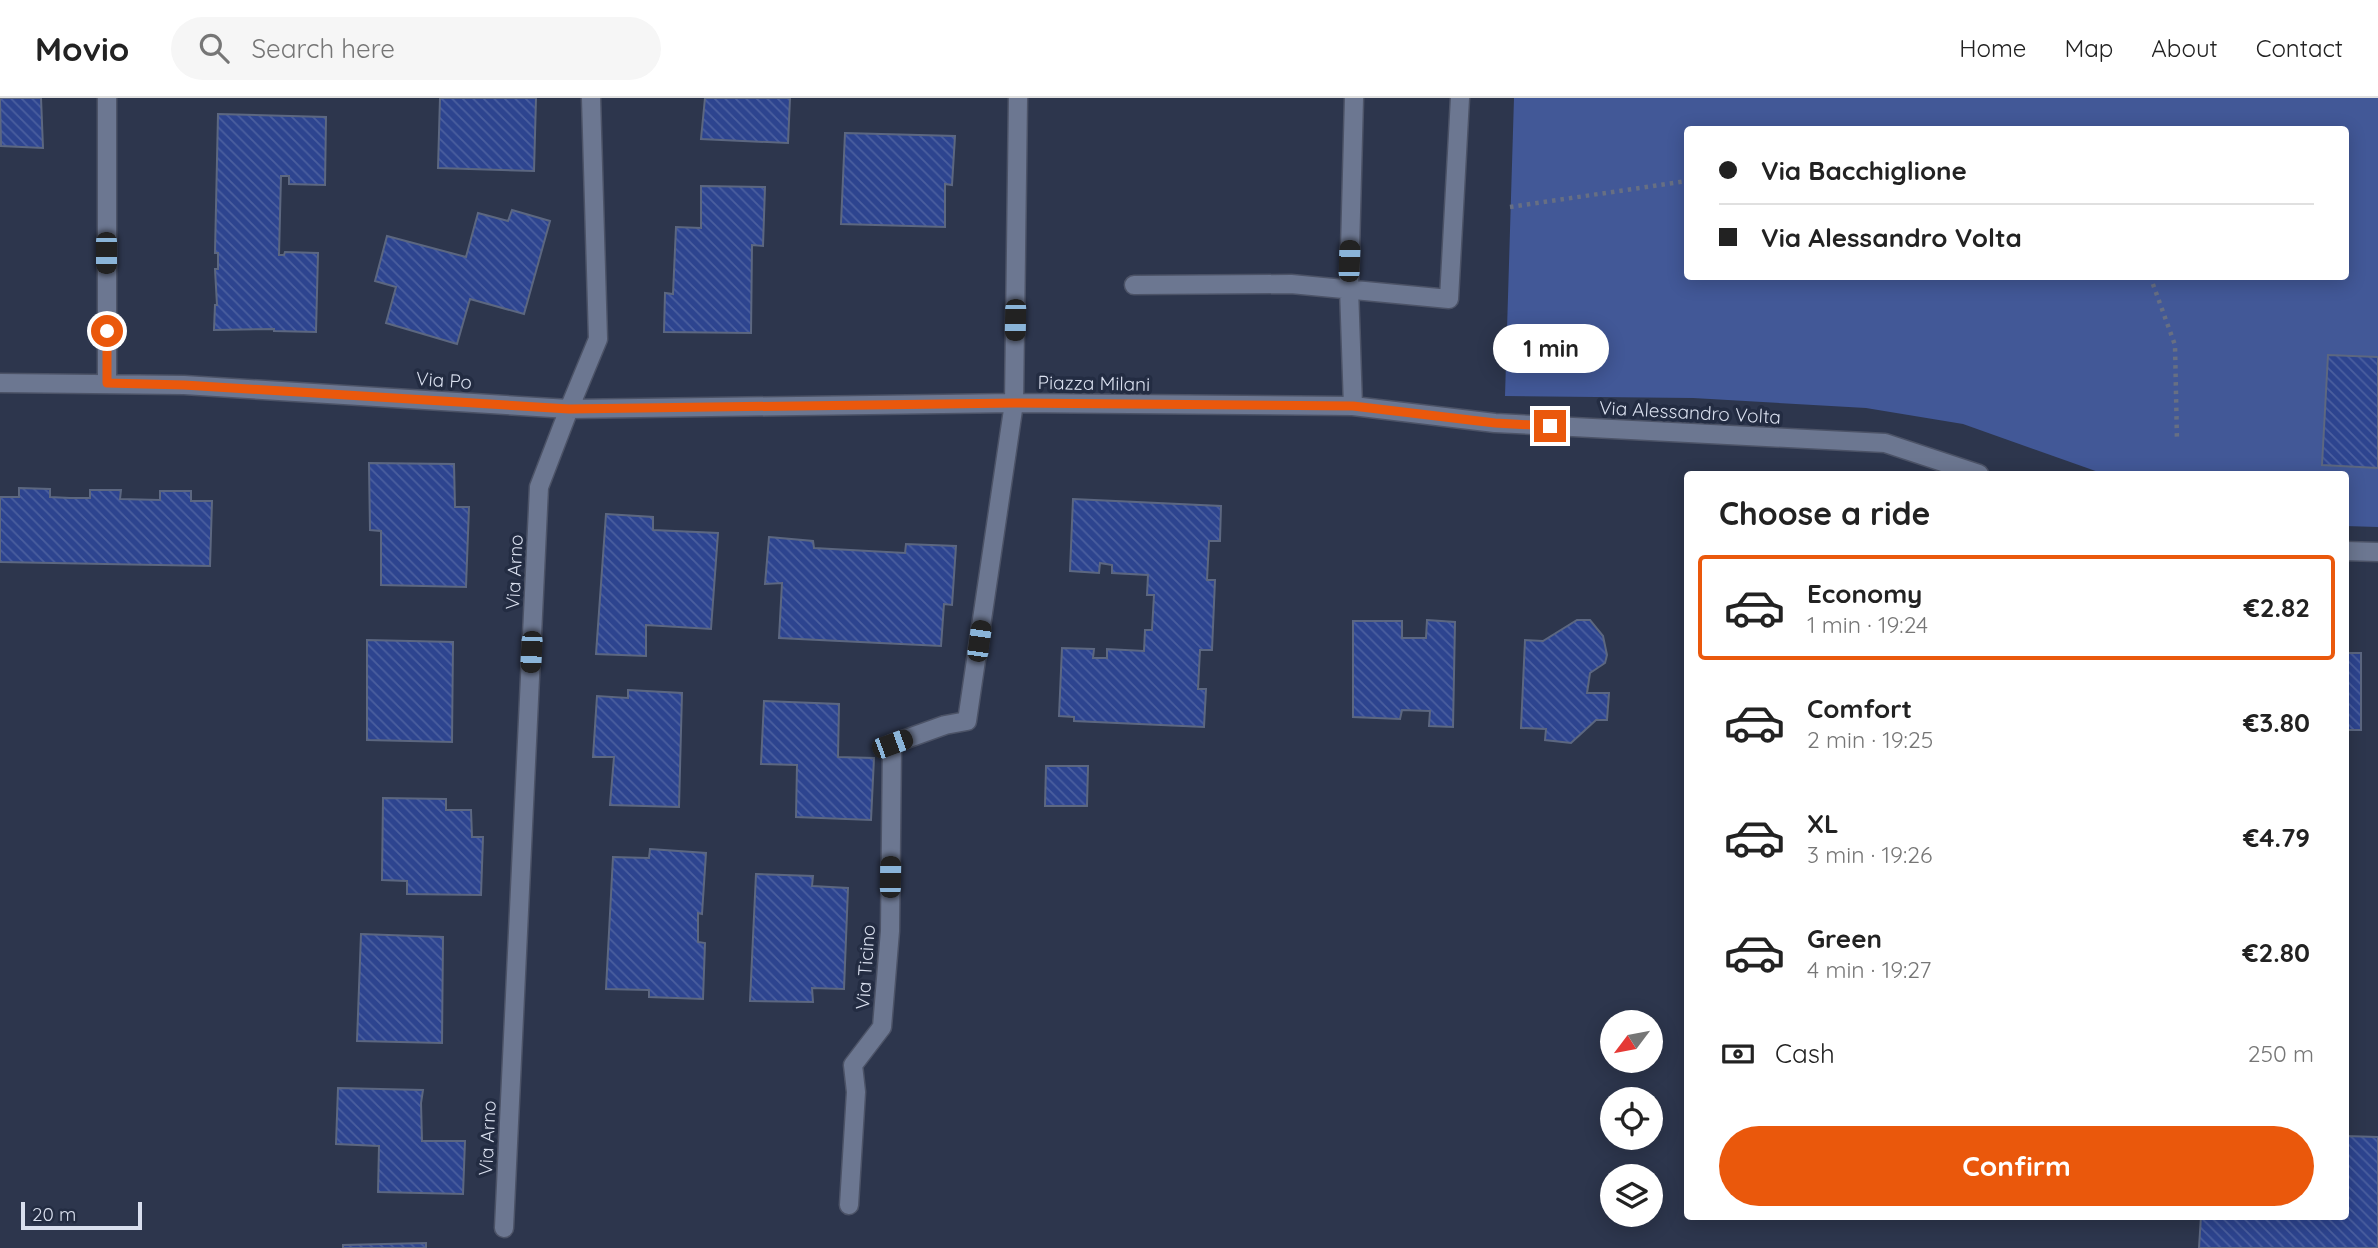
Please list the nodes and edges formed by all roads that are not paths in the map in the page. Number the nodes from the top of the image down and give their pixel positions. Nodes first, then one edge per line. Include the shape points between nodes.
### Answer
1 (107, 98) edge
2 (591, 98) edge
3 (1018, 98) edge
4 (1353, 98) edge
5 (1460, 98) edge
6 (1134, 285) dead end
7 (1349, 288) junction
8 (0, 383) edge
9 (107, 383) junction
10 (1014, 403) junction
11 (1353, 406) junction
12 (569, 409) junction
13 (1970, 471) edge
14 (2349, 551) edge
15 (2378, 552) edge
16 (849, 1205) dead end
17 (504, 1228) dead end

1 - 9 street
2 - 12 street via 598,339
3 - 10 street, Piazza Milani
4 - 7 street
5 - 7 street via 1449,299
6 - 7 street
7 - 11 street
8 - 9 street, Via Po
9 - 12 street, Via Po
10 - 11 street, Piazza Milani
10 - 12 street
10 - 16 street, Via Ticino via 967,721 945,724 892,744 890,931 882,1027 853,1065 856,1092
11 - 13 street, Via Alessandro Volta via 1495,423 1885,443
12 - 17 street, Via Arno via 539,487
14 - 15 street

